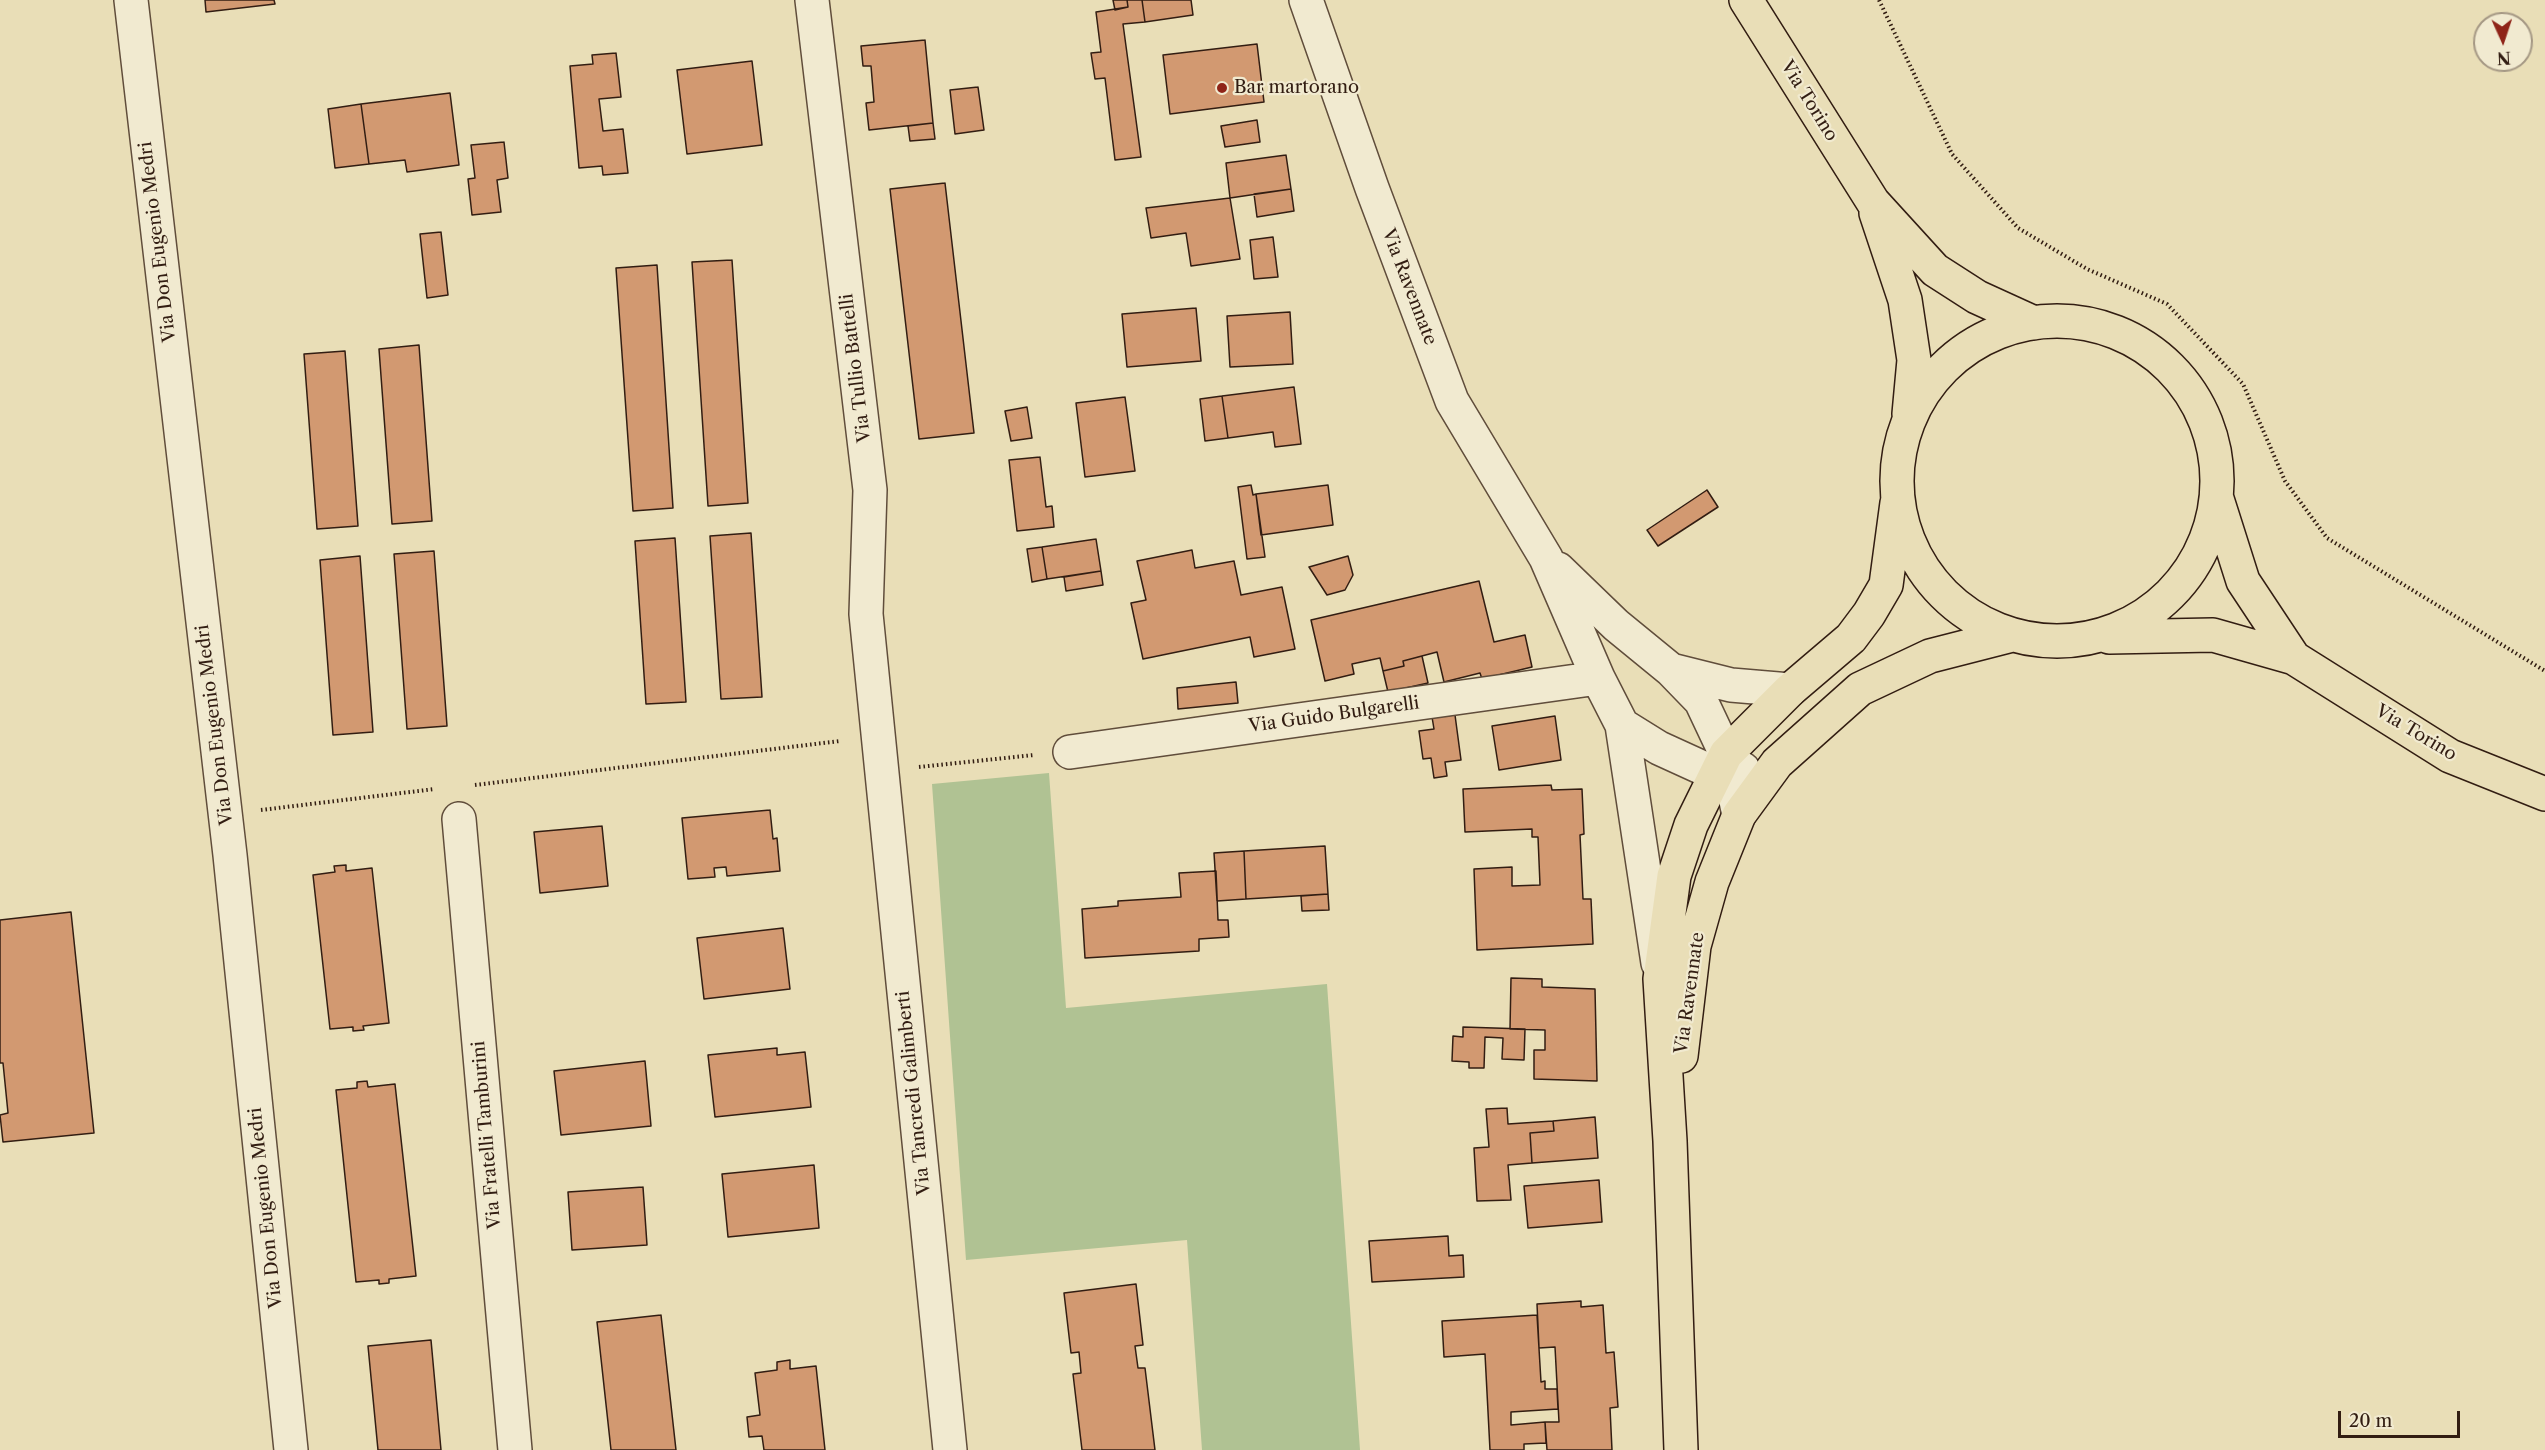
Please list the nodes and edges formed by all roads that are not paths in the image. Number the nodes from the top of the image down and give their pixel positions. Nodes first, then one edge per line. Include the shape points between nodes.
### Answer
1 (131, 0) edge
2 (812, 0) edge
3 (1306, 0) edge
4 (1746, 0) edge
5 (1873, 202) junction
6 (2034, 322) junction
7 (1908, 420) junction
8 (2217, 499) junction
9 (1897, 502) junction
10 (1546, 558) junction
11 (2012, 635) junction
12 (2094, 638) junction
13 (2294, 658) junction
14 (1671, 670) junction
15 (1598, 678) junction
16 (1790, 690) junction
17 (1622, 726) junction
18 (877, 737) joint
19 (1070, 752) road end
20 (1777, 763) junction
21 (1724, 766) junction
22 (2545, 794) edge
23 (1740, 815) junction
24 (459, 819) dead end
25 (1660, 979) junction
26 (1670, 1141) junction
27 (291, 1450) edge
28 (515, 1450) edge
29 (950, 1450) edge
30 (1682, 1450) edge

1 - 27 street, Via Don Eugenio Medri via 230,855
2 - 18 street, Via Tullio Battelli via 870,490 866,614
3 - 10 street, Via Ravennate via 1452,401
4 - 5 main road, Via Torino
5 - 6 main road, Via Torino via 1935,270 1977,297
5 - 7 main road, Via Torino via 1906,310 1914,360
6 - 7 main road via 1981,339 1938,373
6 - 8 main road via 2076,322 2117,332 2153,353 2184,382 2205,418 2216,458
7 - 9 main road via 1897,461
8 - 12 main road via 2204,547 2177,587 2139,619
8 - 13 main road, Via Torino via 2243,581
9 - 11 main road via 1910,547 1935,586 1970,616
9 - 16 main road, Via Ravennate via 1886,585 1851,638
10 - 14 street, Via Ravennate via 1616,625
10 - 15 street, Via Ravennate
11 - 12 main road via 2053,642
11 - 20 main road, Via Ravennate via 1930,656 1860,689
12 - 13 main road, Via Torino via 2213,635
13 - 22 main road, Via Torino via 2450,756
14 - 16 street, Via Ravennate via 1731,686
14 - 21 street, Via Ravennate via 1701,701
15 - 17 street, Via Ravennate
15 - 19 street, Via Guido Bulgarelli
16 - 21 main road, Via Ravennate
17 - 21 street via 1659,748
17 - 25 street, Via Ravennate
18 - 29 street, Via Tancredi Galimberti
20 - 21 street
20 - 23 main road, Via Ravennate
21 - 23 street, Via Ravennate
21 - 25 main road, Via Ravennate via 1691,825 1674,876
23 - 26 main road, Via Ravennate via 1712,882 1694,946
24 - 28 street, Via Fratelli Tamburini
25 - 26 main road, Via Ravennate
26 - 30 main road, Via Ravennate

